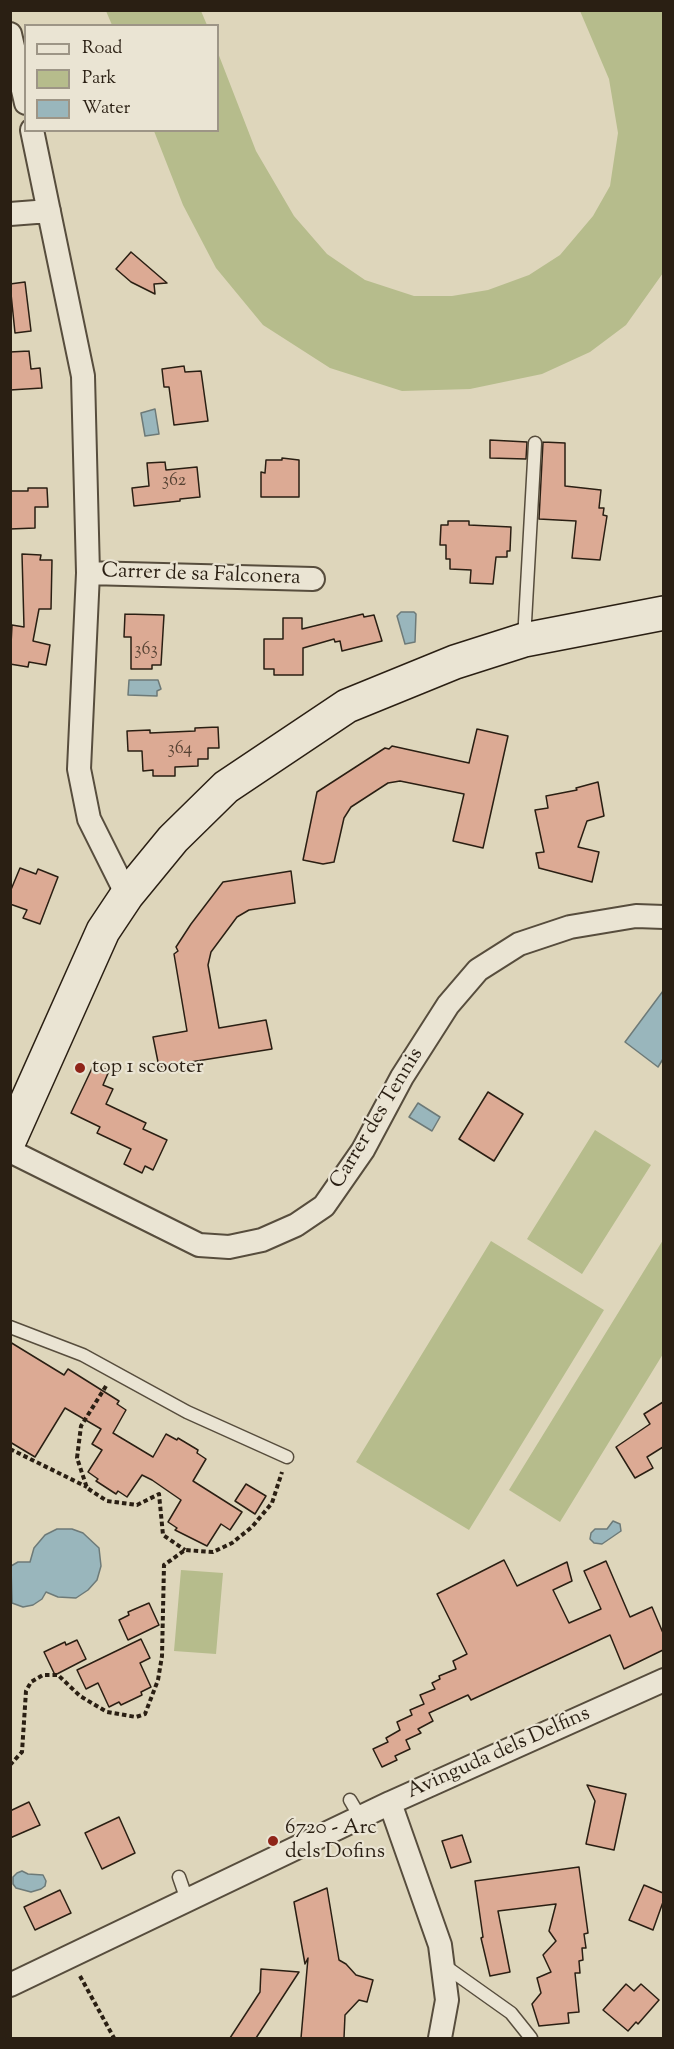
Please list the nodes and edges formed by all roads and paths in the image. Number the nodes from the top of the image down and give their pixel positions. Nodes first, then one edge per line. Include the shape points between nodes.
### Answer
1 (10, 34) edge
2 (24, 94) edge
3 (32, 132) edge
4 (49, 211) junction
5 (10, 214) edge
6 (535, 443) dead end
7 (88, 573) junction
8 (313, 579) dead end
9 (663, 613) edge
10 (524, 640) junction
11 (127, 895) junction
12 (663, 917) edge
13 (10, 1139) edge
14 (10, 1151) edge
15 (10, 1327) edge
16 (114, 1372) junction
17 (10, 1449) edge
18 (287, 1457) joint
19 (87, 1488) junction
20 (185, 1550) junction
21 (663, 1680) edge
22 (10, 1765) edge
23 (390, 1803) junction
24 (179, 1877) dead end
25 (187, 1900) junction
26 (69, 1957) junction
27 (442, 1964) junction
28 (10, 1985) edge
29 (114, 2038) edge
30 (440, 2038) edge
31 (531, 2038) edge

1 - 2 street
3 - 4 street
4 - 5 street
4 - 7 street via 82,376
6 - 10 lane
7 - 8 street, Carrer de sa Falconera
7 - 11 street via 79,769 89,819
9 - 10 street
10 - 11 street via 456,662 347,706 226,787 173,839
11 - 13 street via 103,931
12 - 14 street, Carrer des Tennis via 636,916 570,927 519,944 478,970 448,1005 402,1077 363,1150 324,1206 296,1225 262,1240 229,1247 199,1245
15 - 16 lane via 83,1355
16 - 18 lane via 187,1412
16 - 19 path via 81,1426 77,1458
17 - 19 path
18 - 20 path via 272,1503 252,1527 213,1552
19 - 20 path via 107,1502 137,1505 159,1494 163,1535
20 - 22 path via 164,1565 162,1656 145,1714 136,1717 107,1712 80,1696 58,1676 43,1675 31,1682 26,1691 22,1752
21 - 23 street, Avinguda dels Delfins
23 - 25 street, Avinguda dels Delfins via 355,1808
23 - 27 street via 440,1945
24 - 25 lane
25 - 26 street, Avinguda dels Delfins
26 - 28 street, Avinguda dels Delfins
26 - 29 path
27 - 30 street via 447,2000
27 - 31 lane via 511,2013

